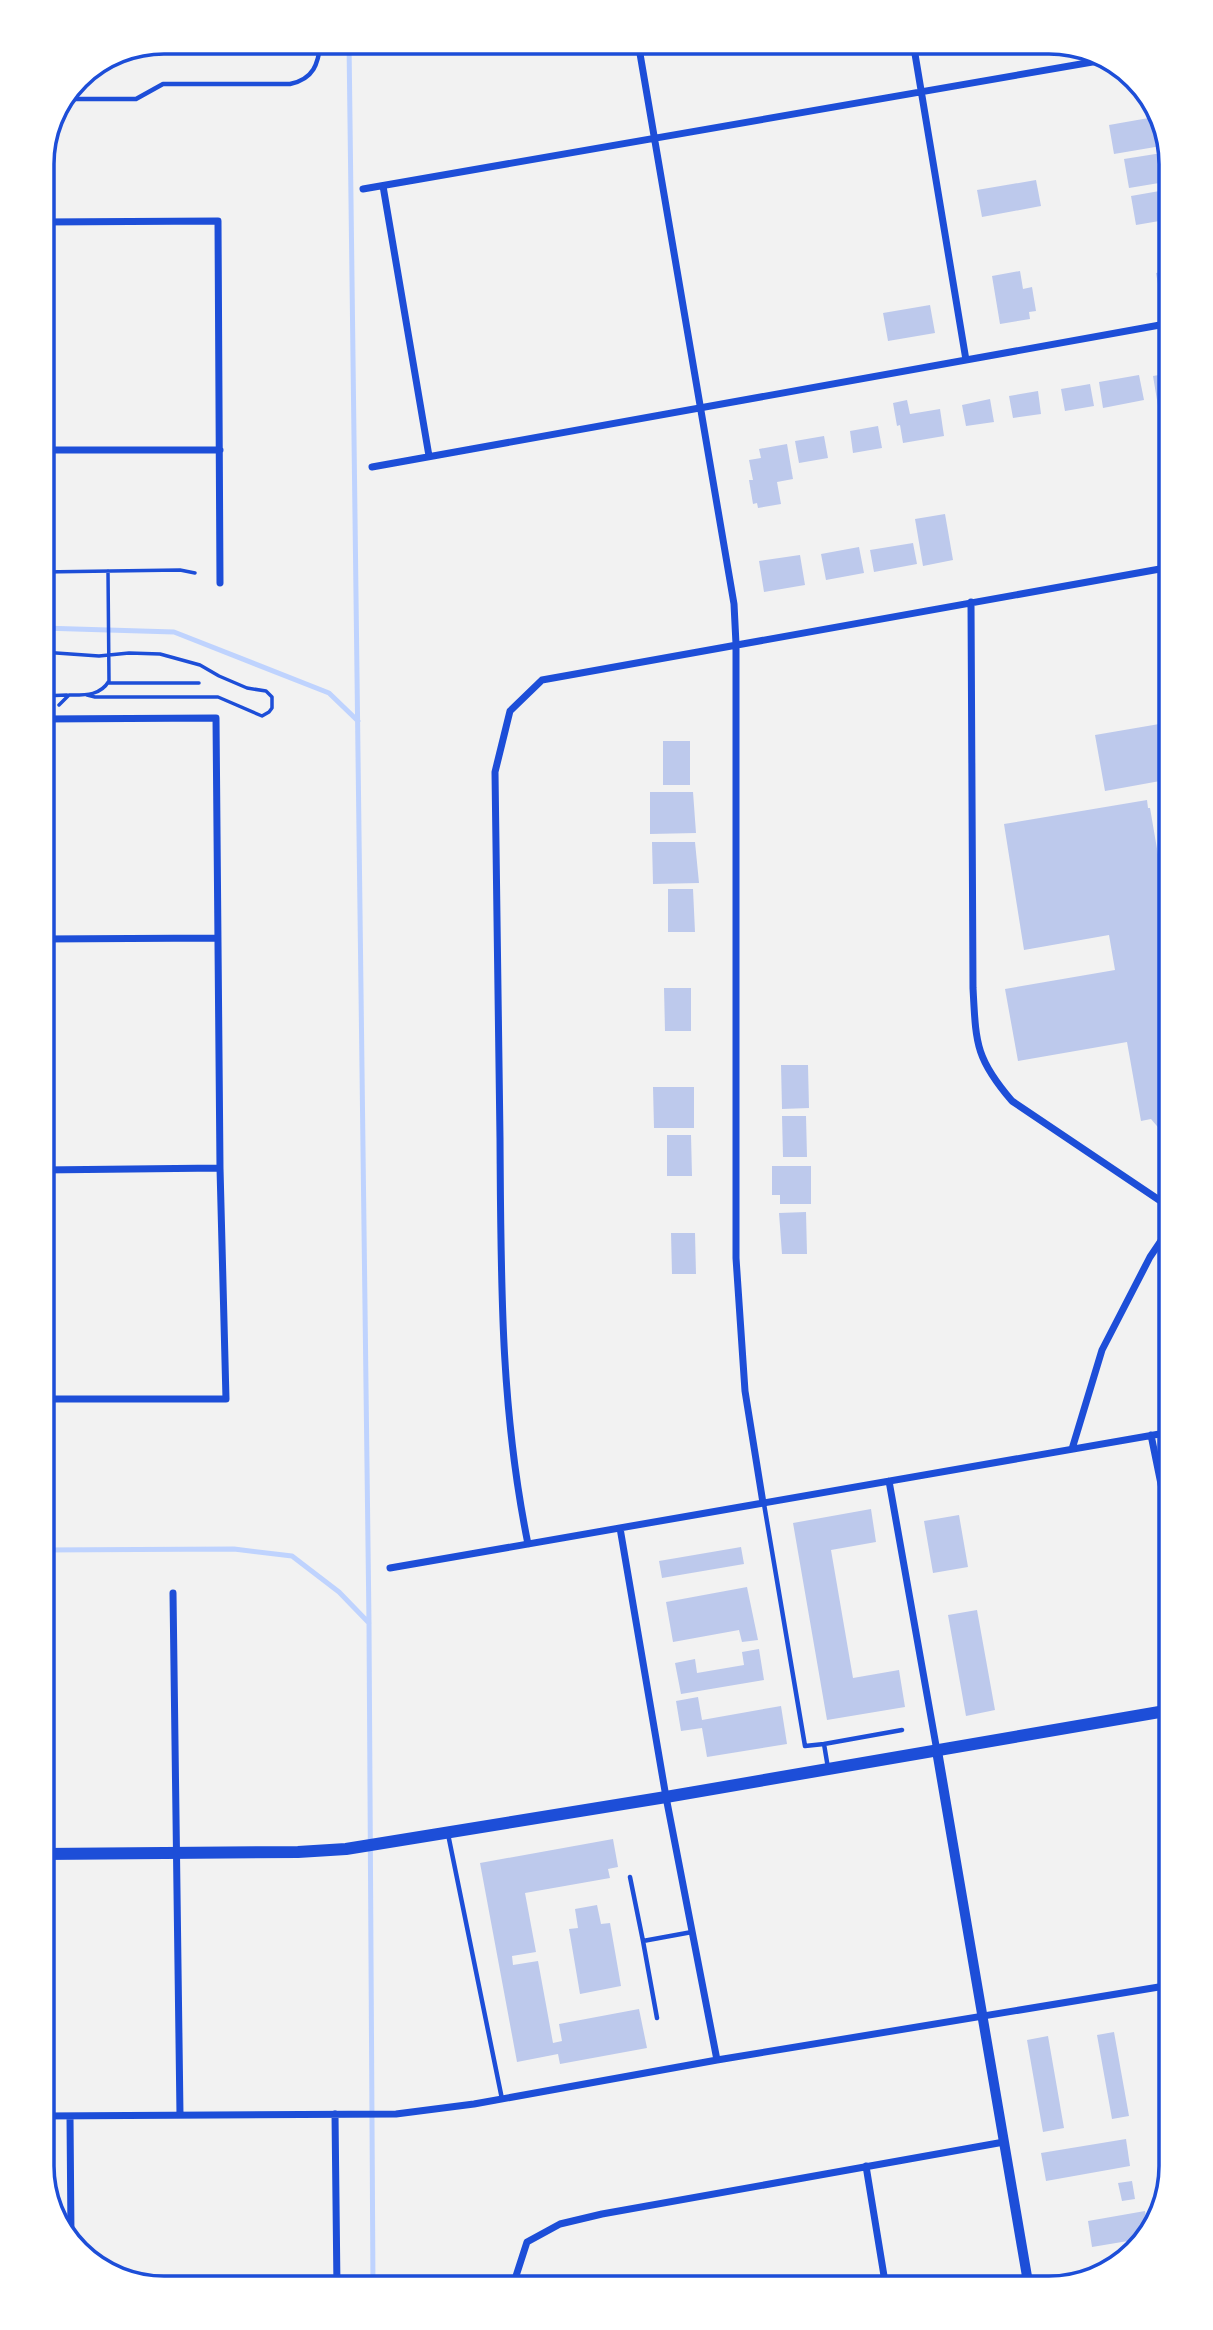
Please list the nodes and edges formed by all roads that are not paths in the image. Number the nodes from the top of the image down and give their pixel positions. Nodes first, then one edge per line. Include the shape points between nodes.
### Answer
1 (319, 54) edge
2 (640, 54) edge
3 (915, 54) edge
4 (1090, 63) edge
5 (922, 92) junction
6 (76, 99) edge
7 (655, 139) junction
8 (383, 186) junction
9 (363, 189) dead end
10 (54, 222) edge
11 (1159, 325) edge
12 (965, 360) junction
13 (700, 408) junction
14 (54, 450) edge
15 (220, 450) junction
16 (429, 456) junction
17 (372, 467) dead end
18 (1159, 569) edge
19 (220, 583) dead end
20 (971, 602) junction
21 (736, 644) junction
22 (54, 719) edge
23 (218, 938) junction
24 (54, 939) edge
25 (220, 1168) junction
26 (54, 1170) edge
27 (1159, 1200) edge
28 (1159, 1244) edge
29 (54, 1399) edge
30 (1159, 1434) edge
31 (1151, 1435) junction
32 (1072, 1449) junction
33 (1159, 1474) edge
34 (888, 1481) junction
35 (763, 1503) junction
36 (620, 1528) junction
37 (528, 1544) junction
38 (390, 1568) dead end
39 (173, 1593) dead end
40 (1159, 1712) edge
41 (902, 1730) dead end
42 (824, 1744) junction
43 (937, 1751) junction
44 (828, 1769) junction
45 (666, 1797) junction
46 (448, 1833) junction
47 (176, 1853) junction
48 (54, 1854) edge
49 (630, 1877) dead end
50 (692, 1932) junction
51 (643, 1941) junction
52 (1159, 1987) edge
53 (982, 2016) junction
54 (657, 2018) dead end
55 (717, 2060) junction
56 (502, 2099) junction
57 (335, 2114) junction
58 (180, 2115) junction
59 (54, 2116) edge
60 (70, 2116) junction
61 (1004, 2143) junction
62 (866, 2166) junction
63 (71, 2224) edge
64 (337, 2276) edge
65 (516, 2276) edge
66 (884, 2276) edge
67 (1027, 2276) edge

1 - 6 lane via 313,73 301,82 163,84 136,99
2 - 7 street
3 - 5 street
4 - 5 street
5 - 7 street
5 - 12 street
7 - 8 street
7 - 13 street
8 - 9 street
8 - 16 street
10 - 15 street via 218,222
11 - 12 street
12 - 13 street
13 - 16 street
13 - 21 street via 734,604
14 - 15 street
15 - 19 street
16 - 17 street
18 - 20 street
20 - 21 street
20 - 27 street via 973,988 981,1058 1012,1101
21 - 35 street via 736,1258 745,1391
21 - 37 street via 542,680 510,711 495,772 501,1305 506,1399
22 - 23 street via 216,718
23 - 24 street
23 - 25 street
25 - 26 street
25 - 29 street via 226,1399
28 - 32 street via 1102,1350
30 - 31 street
31 - 32 street
31 - 33 street
32 - 34 street
34 - 35 street
34 - 43 street
35 - 36 street
35 - 42 lane via 805,1746
36 - 37 street
36 - 45 street
37 - 38 street
39 - 47 street
40 - 43 main road
41 - 42 lane
42 - 44 lane
43 - 44 main road
43 - 53 street
44 - 45 main road
45 - 46 main road
45 - 50 street
46 - 47 main road via 346,1849
46 - 56 lane
47 - 48 main road
47 - 58 street
49 - 51 lane
50 - 51 lane
50 - 55 street
51 - 54 lane
52 - 53 street
53 - 55 street
53 - 61 street
55 - 56 street
56 - 57 street via 396,2114
57 - 58 street
57 - 64 street
58 - 60 street
59 - 60 street
60 - 63 street
61 - 62 street
61 - 67 street
62 - 65 street via 560,2224 527,2242
62 - 66 street

